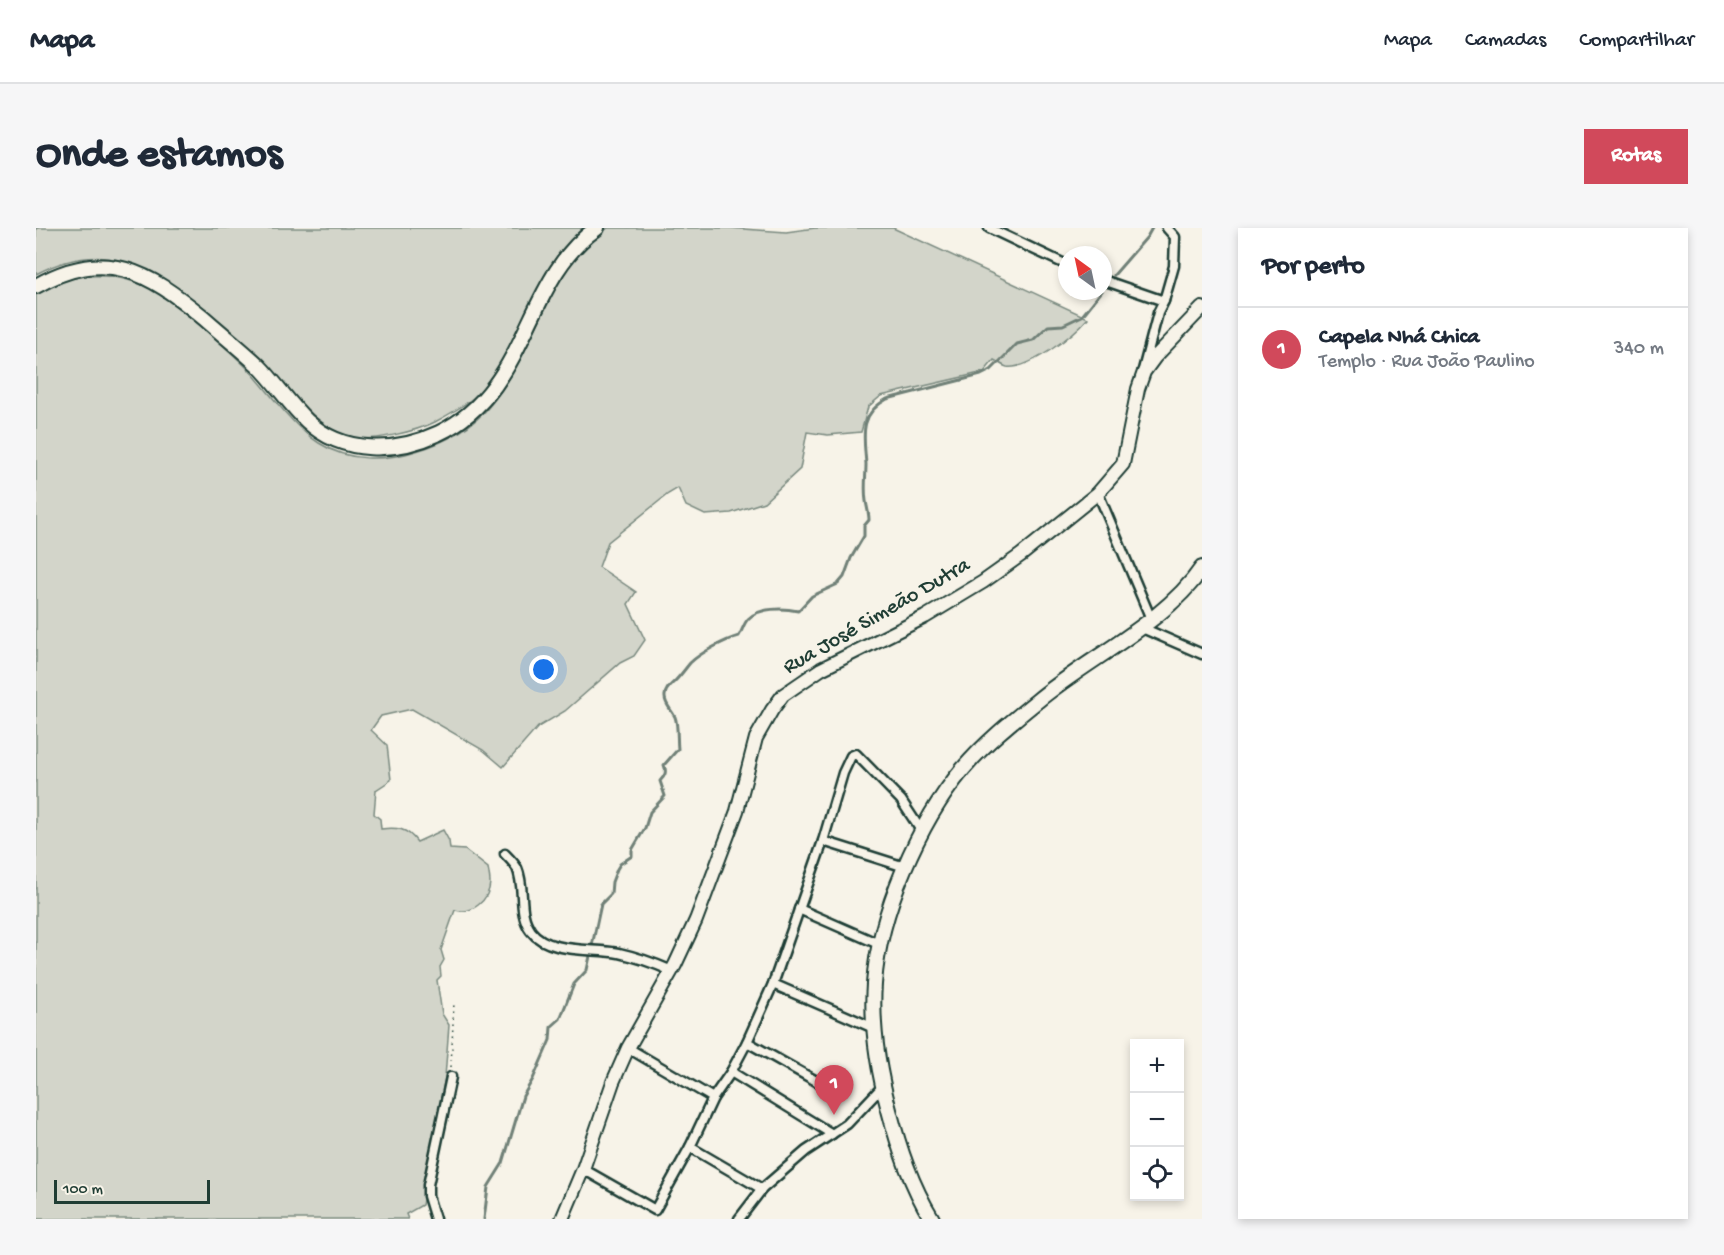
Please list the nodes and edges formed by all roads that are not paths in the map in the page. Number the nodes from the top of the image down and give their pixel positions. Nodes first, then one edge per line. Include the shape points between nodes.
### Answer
1 (597, 228) edge
2 (989, 228) edge
3 (1167, 228) edge
4 (1058, 261) edge
5 (1112, 283) edge
6 (36, 286) edge
7 (1164, 301) junction
8 (1202, 308) edge
9 (1141, 380) junction
10 (1098, 493) junction
11 (1202, 568) edge
12 (1145, 623) junction
13 (1202, 654) edge
14 (922, 832) junction
15 (823, 841) junction
16 (506, 854) dead end
17 (905, 867) junction
18 (799, 909) junction
19 (881, 945) junction
20 (672, 971) junction
21 (773, 984) junction
22 (876, 1029) junction
23 (747, 1042) junction
24 (628, 1048) junction
25 (731, 1072) junction
26 (451, 1077) road end
27 (883, 1086) junction
28 (834, 1091) dead end
29 (713, 1098) junction
30 (832, 1134) junction
31 (690, 1147) junction
32 (583, 1169) junction
33 (762, 1189) junction
34 (435, 1219) edge
35 (562, 1219) edge
36 (739, 1219) edge
37 (932, 1219) edge

1 - 6 main road via 574,247 559,268 486,398 454,424 417,441 395,446 358,447 324,433 308,422 242,350 147,277 127,270 89,267 68,271
2 - 4 street
3 - 7 street via 1175,237 1174,266
5 - 7 street
7 - 9 street
8 - 9 main road, Rua José Simeão Dutra via 1155,357
9 - 10 main road, Rua José Simeão Dutra via 1123,464
10 - 12 street
10 - 20 main road, Rua José Simeão Dutra via 982,582 821,669 783,695 756,738 720,859
11 - 12 main road via 1174,601
12 - 13 street
12 - 14 main road via 1038,700 984,747 946,792
14 - 15 street via 901,800 856,754 843,773
14 - 17 main road
15 - 17 street
15 - 18 street
16 - 20 street via 519,876 526,923 538,939 559,946 632,956
17 - 19 main road
18 - 19 street
18 - 21 street
19 - 22 main road via 874,984
20 - 24 main road, Rua José Simeão Dutra
21 - 22 street
21 - 23 street
22 - 27 main road
23 - 25 street
23 - 28 street
24 - 29 street
24 - 32 main road, Rua José Simeão Dutra
25 - 29 street
25 - 30 street
26 - 34 street via 428,1185
27 - 30 street
27 - 37 main road via 911,1180
29 - 31 street
30 - 33 street
31 - 32 street via 655,1210
31 - 33 street
32 - 35 main road, Rua José Simeão Dutra
33 - 36 street

